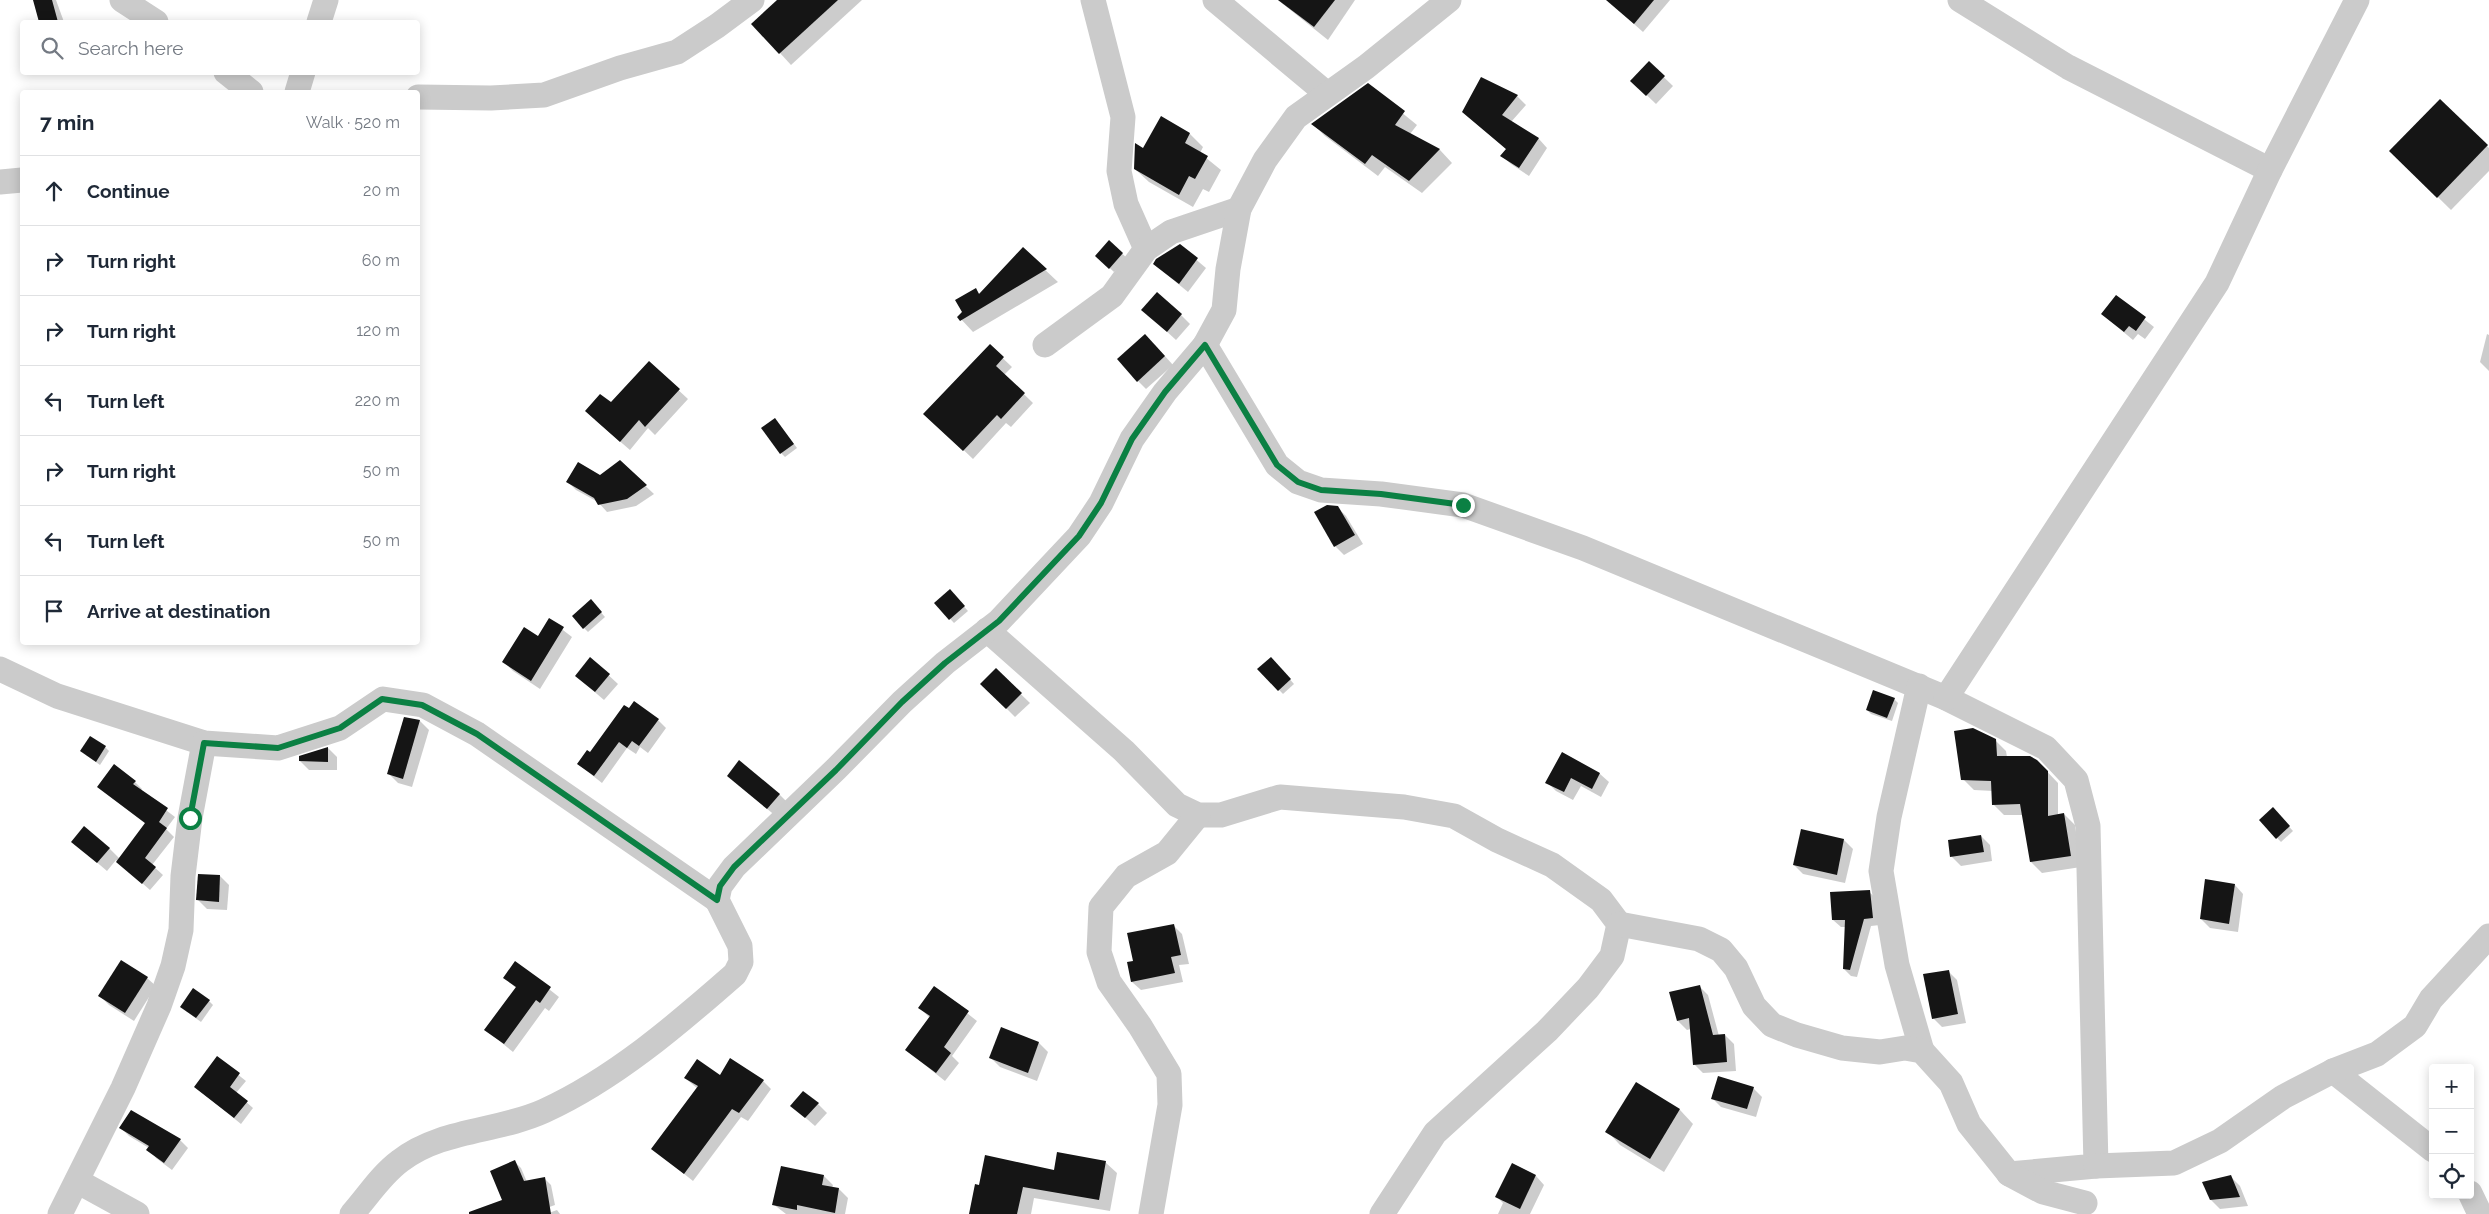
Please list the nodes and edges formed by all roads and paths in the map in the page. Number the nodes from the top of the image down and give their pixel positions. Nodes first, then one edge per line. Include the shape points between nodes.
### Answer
1 (122, 0) edge
2 (326, 0) edge
3 (752, 0) edge
4 (1093, 0) edge
5 (1215, 0) edge
6 (1449, 0) edge
7 (1960, 0) edge
8 (2356, 0) edge
9 (153, 20) edge
10 (320, 20) edge
11 (230, 75) edge
12 (302, 75) edge
13 (248, 90) edge
14 (298, 90) edge
15 (1326, 94) junction
16 (420, 97) edge
17 (2270, 170) junction
18 (20, 180) edge
19 (0, 182) edge
20 (1239, 208) junction
21 (1146, 249) junction
22 (1045, 345) dead end
23 (1205, 345) junction
24 (987, 630) junction
25 (0, 669) edge
26 (1919, 686) junction
27 (1946, 698) junction
28 (204, 743) junction
29 (1198, 815) junction
30 (717, 900) junction
31 (1619, 924) junction
32 (2489, 936) edge
33 (1922, 1051) junction
34 (2333, 1071) junction
35 (2429, 1147) edge
36 (2096, 1166) junction
37 (2009, 1174) junction
38 (76, 1181) junction
39 (2473, 1199) edge
40 (2085, 1203) dead end
41 (60, 1214) edge
42 (137, 1214) edge
43 (352, 1214) edge
44 (1151, 1214) edge
45 (1382, 1214) edge
46 (2480, 1214) edge

1 - 9 street
2 - 10 street
3 - 16 street via 677,52 544,95
4 - 21 street via 1123,117 1119,171 1126,204
5 - 15 street
6 - 15 street via 1366,67
7 - 17 street via 2068,67
8 - 17 street
11 - 13 street
12 - 14 street
15 - 20 street via 1296,116 1265,160
17 - 27 street via 2217,282
18 - 19 street
20 - 21 street via 1171,232
20 - 23 street via 1224,310
21 - 22 street via 1112,296
23 - 24 street via 1165,392 1132,439 1101,503 1079,536
23 - 26 street via 1277,465 1298,482 1321,490 1463,505 1583,548
24 - 29 street via 1124,751 1177,805
24 - 30 street via 902,702 734,867 720,886
25 - 28 street via 57,696
26 - 27 street
26 - 33 street via 1889,817 1881,872 1897,965
27 - 36 street via 2046,748 2076,780 2088,826
28 - 30 street via 278,748 340,728 382,699 422,705 477,734
28 - 38 street via 190,818 181,930 173,966 123,1088
29 - 31 street via 1221,815 1280,796 1404,807 1454,816 1552,865 1601,900
29 - 44 street via 1167,853 1126,876 1100,907 1099,952 1109,982 1169,1074 1170,1105
30 - 43 street via 740,946 741,962 735,974 711,996 636,1055 580,1092 542,1112 432,1143 402,1160 386,1173
31 - 33 street via 1698,939 1721,950 1736,968 1754,1006 1772,1025 1797,1036 1842,1048 1880,1052 1905,1048
31 - 45 street via 1612,956 1588,988 1547,1031 1436,1133
32 - 34 street via 2431,999 2415,1026 2377,1054
33 - 37 street via 1951,1083 1969,1124
34 - 35 street
34 - 36 street via 2283,1098 2220,1141 2174,1163
36 - 37 street
37 - 40 street via 2043,1192
38 - 41 street
38 - 42 street
39 - 46 street

